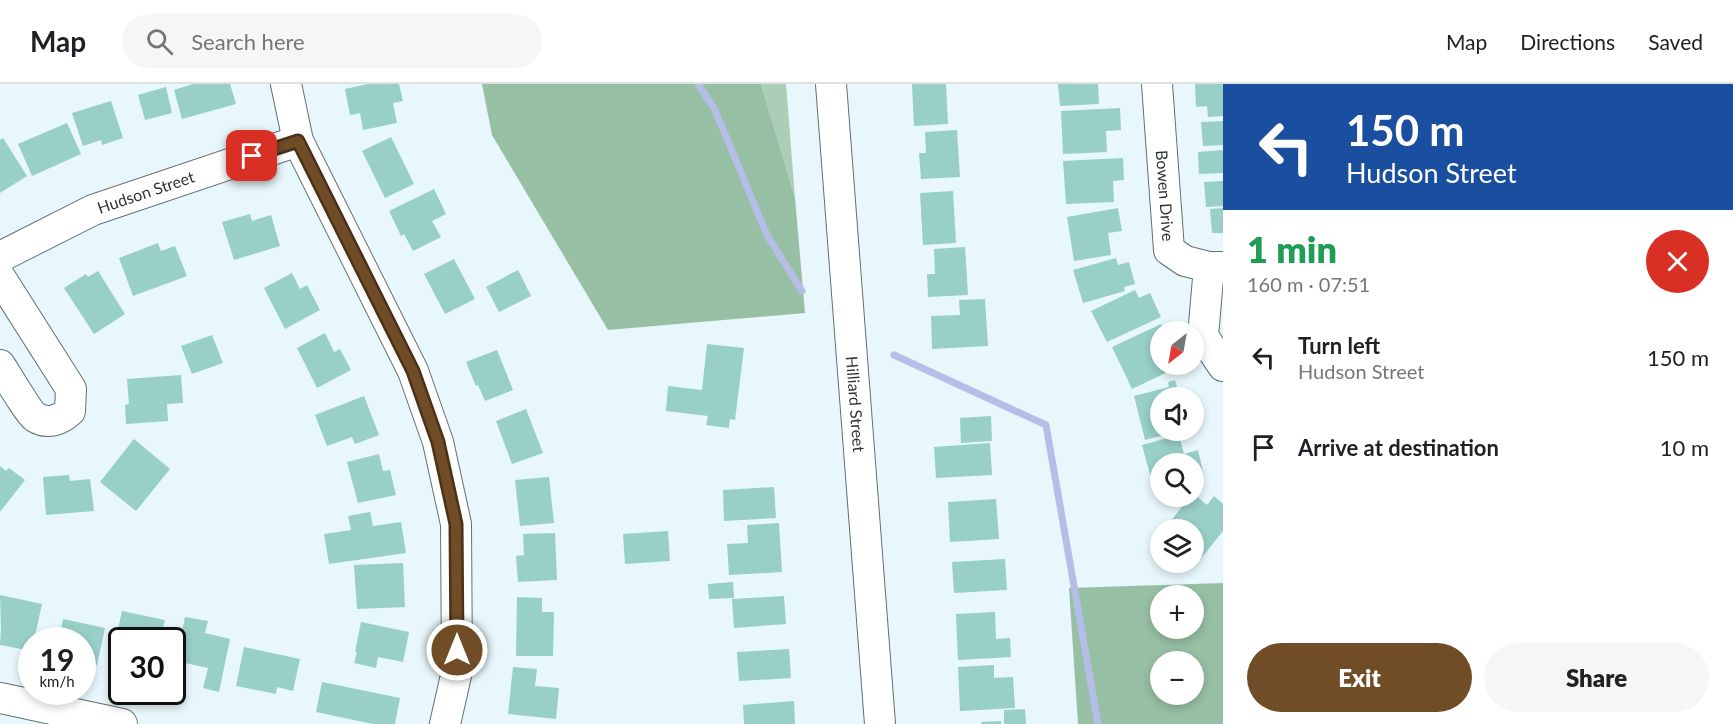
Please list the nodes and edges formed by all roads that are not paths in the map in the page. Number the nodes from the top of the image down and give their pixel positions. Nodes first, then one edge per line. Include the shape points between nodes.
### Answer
1 (286, 84) edge
2 (831, 84) edge
3 (1157, 84) edge
4 (298, 141) junction
5 (0, 257) edge
6 (1216, 267) edge
7 (0, 277) edge
8 (0, 365) edge
9 (1223, 366) edge
10 (0, 698) edge
11 (122, 724) edge
12 (445, 724) edge
13 (880, 724) edge

1 - 4 street
2 - 13 street, Hilliard Street
3 - 6 street, Bowen Drive via 1168,250 1185,261
4 - 5 street, Hudson Street via 93,210
4 - 12 street via 413,371 438,442 456,524 457,671
6 - 9 street via 1203,336
7 - 8 street via 71,388 70,411 51,422 34,417
10 - 11 street

